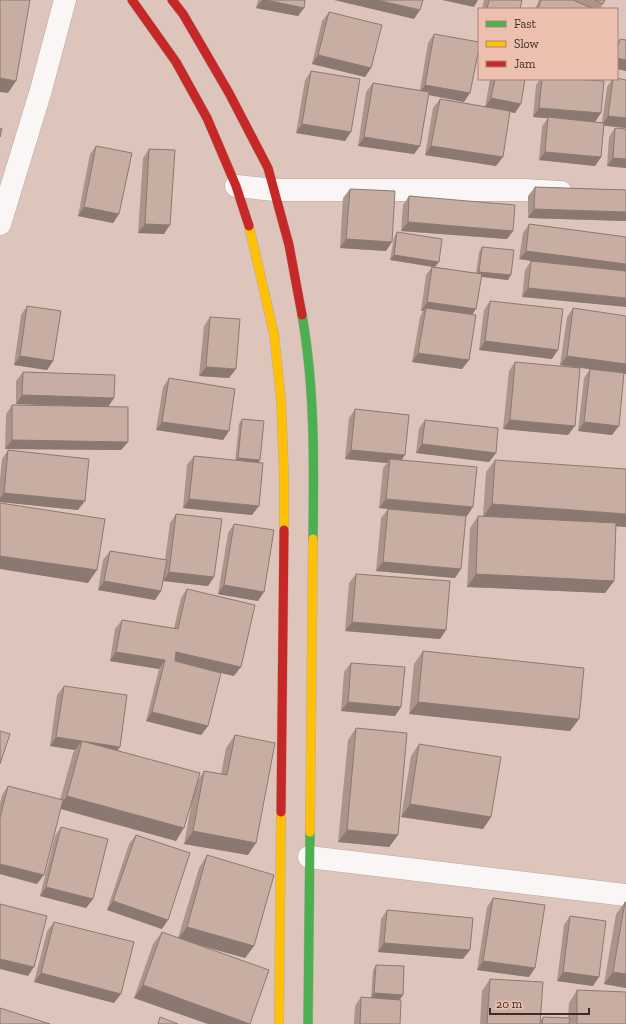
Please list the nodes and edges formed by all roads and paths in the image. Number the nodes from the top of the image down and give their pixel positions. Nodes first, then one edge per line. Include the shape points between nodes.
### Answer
1 (65, 0) edge
2 (132, 0) edge
3 (172, 0) edge
4 (236, 186) junction
5 (275, 190) junction
6 (578, 193) edge
7 (0, 224) edge
8 (309, 857) junction
9 (626, 895) edge
10 (279, 1024) edge
11 (308, 1024) edge

1 - 7 street via 39,97
2 - 4 street via 176,62 207,118
3 - 5 street via 183,14 229,93 268,168
4 - 5 street
4 - 10 street via 249,227 274,334 281,399 284,477
5 - 6 street via 523,190
5 - 8 street via 289,245 304,327 311,392 314,470
8 - 9 street
8 - 11 street

